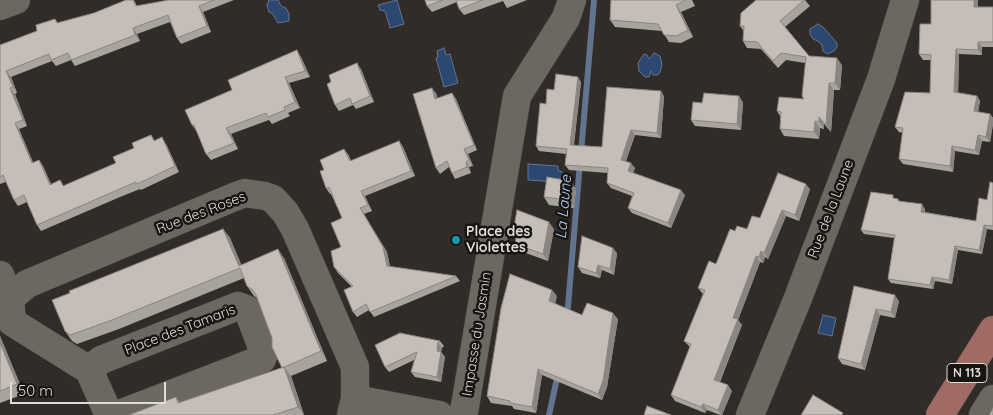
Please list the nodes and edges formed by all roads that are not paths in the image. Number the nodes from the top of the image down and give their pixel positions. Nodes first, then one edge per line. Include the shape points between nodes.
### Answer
1 (16, 0) edge
2 (572, 0) edge
3 (906, 0) edge
4 (0, 6) edge
5 (3, 293) edge
6 (993, 330) edge
7 (89, 370) junction
8 (993, 398) edge
9 (353, 407) edge
10 (109, 415) edge
11 (117, 415) edge
12 (439, 415) edge
13 (461, 415) edge
14 (750, 415) edge
15 (940, 415) edge
16 (983, 415) edge

1 - 4 street
2 - 13 street, Impasse du Jasmin via 566,18 517,96
3 - 14 street, Rue de la Laune via 863,126
5 - 7 street via 12,322
5 - 9 street, Rue des Roses via 234,196 245,193 265,196 273,199 285,212 295,229 355,367
6 - 15 main road, N 113
7 - 10 street
7 - 11 street, Place des Tamaris via 101,360 238,306 248,310 264,353 262,359
8 - 16 street
9 - 12 street

